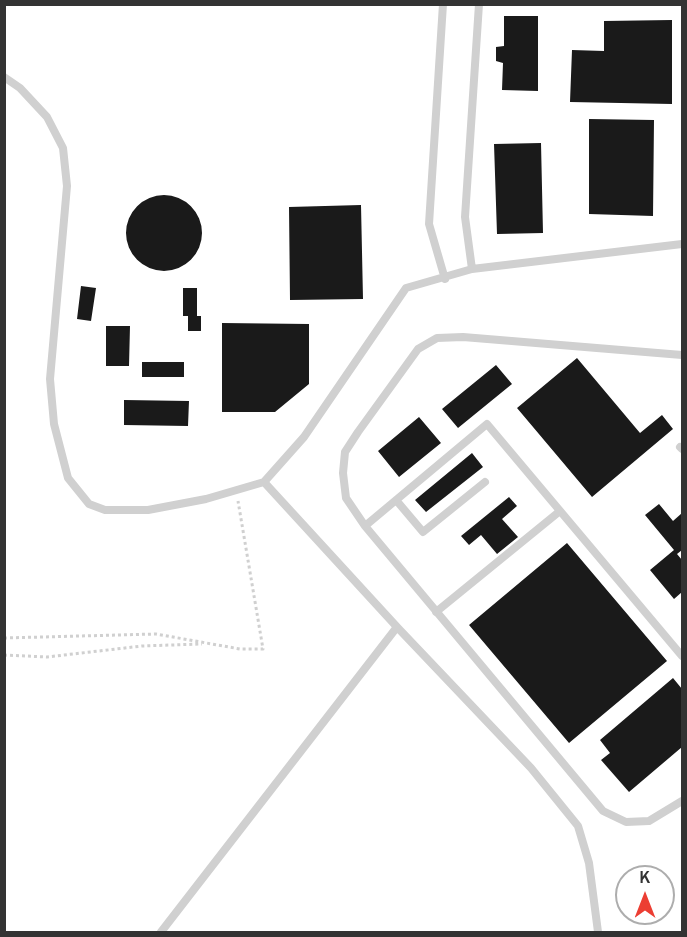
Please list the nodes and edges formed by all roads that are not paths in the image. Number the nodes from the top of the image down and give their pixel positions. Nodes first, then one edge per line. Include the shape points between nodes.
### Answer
1 (443, 4) edge
2 (479, 4) edge
3 (4, 78) edge
4 (682, 244) edge
5 (472, 269) junction
6 (445, 279) junction
7 (682, 355) edge
8 (485, 482) dead end
9 (264, 483) junction
10 (396, 500) junction
11 (560, 511) junction
12 (365, 526) junction
13 (436, 612) junction
14 (397, 627) junction
15 (682, 656) edge
16 (682, 801) edge
17 (161, 933) edge
18 (598, 933) edge

1 - 6 lane via 429,224
2 - 5 lane via 465,217
3 - 9 lane via 20,87 47,117 63,148 68,186 50,379 54,424 68,478 89,504 105,510 148,510
4 - 5 lane
5 - 6 lane
6 - 9 lane via 406,288 304,437
7 - 12 lane via 438,338 418,349 345,452 346,498
8 - 10 lane via 423,532
9 - 14 lane
10 - 11 lane via 487,424
10 - 12 lane
11 - 13 lane
11 - 15 lane
12 - 13 lane
13 - 16 lane via 603,811 626,822 649,821
14 - 17 lane
14 - 18 lane via 531,768 578,826 589,863

